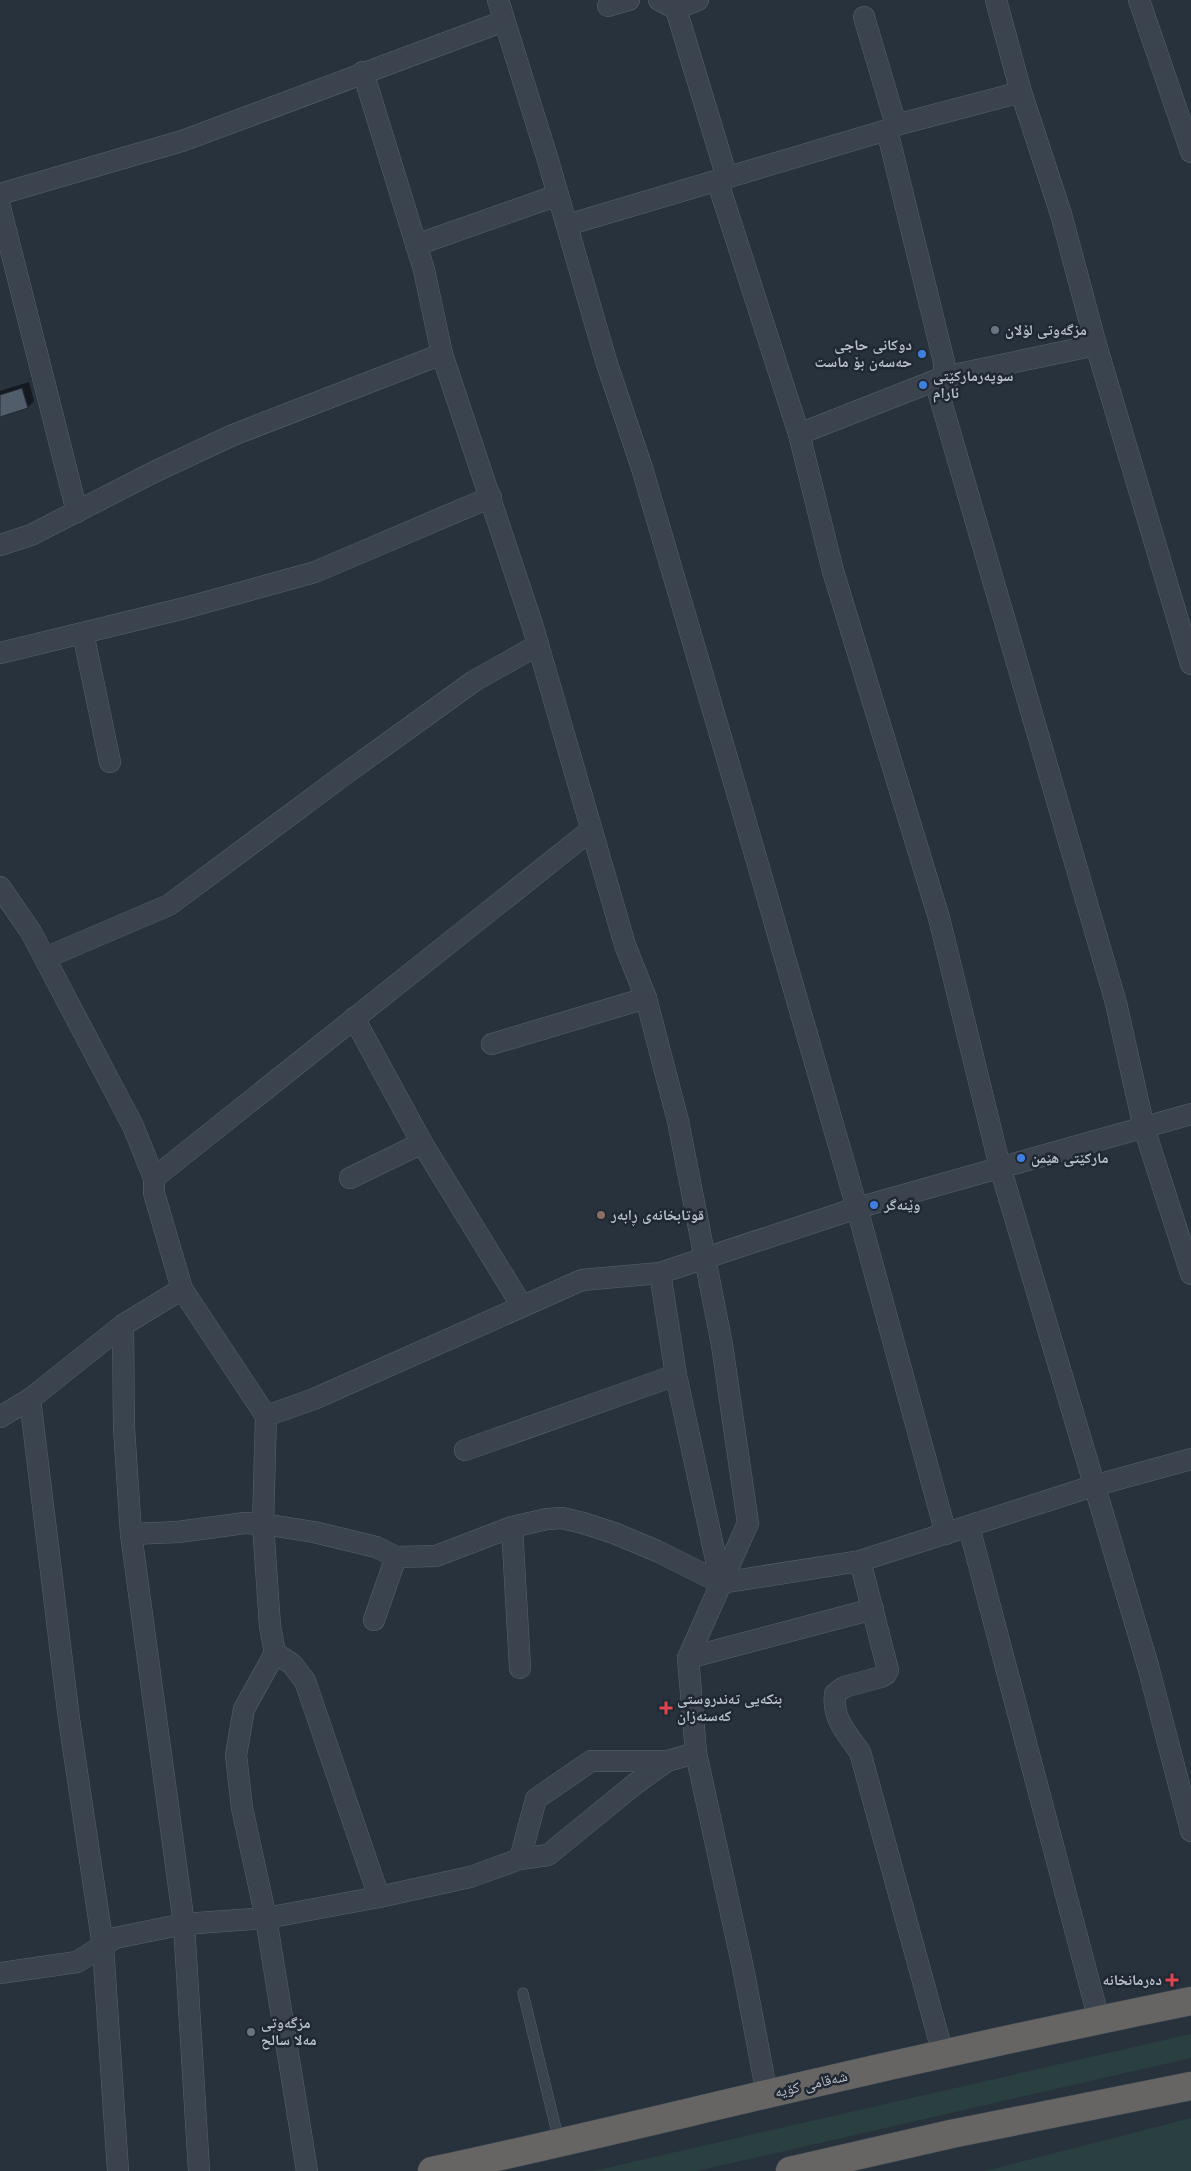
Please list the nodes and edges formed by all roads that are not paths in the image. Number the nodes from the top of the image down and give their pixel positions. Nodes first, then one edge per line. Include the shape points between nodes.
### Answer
1 (498, 0) edge
2 (629, 0) edge
3 (698, 0) edge
4 (996, 0) edge
5 (1139, 0) edge
6 (668, 4) edge
7 (608, 6) dead end
8 (864, 16) dead end
9 (504, 21) junction
10 (363, 72) junction
11 (1021, 92) junction
12 (891, 127) junction
13 (1191, 152) edge
14 (723, 179) junction
15 (0, 194) edge
16 (558, 195) junction
17 (0, 207) edge
18 (567, 225) junction
19 (416, 245) junction
20 (1096, 345) junction
21 (442, 354) junction
22 (944, 377) junction
23 (799, 434) junction
24 (491, 497) junction
25 (77, 512) junction
26 (0, 545) edge
27 (83, 633) junction
28 (538, 645) junction
29 (0, 653) edge
30 (1191, 664) edge
31 (110, 762) dead end
32 (592, 830) junction
33 (0, 888) edge
34 (45, 958) junction
35 (646, 998) junction
36 (354, 1018) junction
37 (492, 1044) dead end
38 (1191, 1114) edge
39 (1144, 1128) junction
40 (422, 1143) junction
41 (1000, 1167) junction
42 (154, 1178) junction
43 (350, 1178) dead end
44 (857, 1208) junction
45 (704, 1258) junction
46 (660, 1273) junction
47 (1191, 1274) edge
48 (182, 1289) junction
49 (522, 1306) junction
50 (123, 1325) junction
51 (676, 1376) junction
52 (30, 1399) junction
53 (266, 1416) junction
54 (0, 1417) edge
55 (464, 1450) dead end
56 (1191, 1459) edge
57 (1093, 1486) junction
58 (263, 1524) junction
59 (512, 1527) junction
60 (969, 1527) junction
61 (131, 1534) junction
62 (946, 1534) junction
63 (396, 1557) junction
64 (860, 1561) junction
65 (721, 1583) junction
66 (874, 1610) junction
67 (374, 1620) dead end
68 (275, 1652) junction
69 (688, 1658) junction
70 (520, 1668) dead end
71 (696, 1753) junction
72 (666, 1761) junction
73 (1191, 1831) edge
74 (520, 1859) junction
75 (379, 1897) junction
76 (266, 1918) junction
77 (184, 1924) junction
78 (103, 1946) junction
79 (0, 1973) edge
80 (523, 1993) dead end
81 (1191, 2001) edge
82 (1099, 2020) junction
83 (943, 2054) junction
84 (1191, 2086) edge
85 (767, 2094) junction
86 (560, 2144) junction
87 (118, 2171) edge
88 (199, 2171) edge
89 (307, 2171) edge
90 (432, 2171) edge
91 (790, 2171) edge

1 - 9 street
2 - 7 street
3 - 6 street
4 - 11 street
5 - 13 street
6 - 14 street via 725,171
8 - 12 street
9 - 10 street
9 - 16 street
10 - 15 street via 182,142
10 - 19 street
11 - 12 street
11 - 20 street via 1060,214
12 - 14 street
12 - 22 street via 944,362
14 - 18 street
14 - 23 street via 720,189
16 - 18 street
16 - 19 street
17 - 25 street
18 - 44 street via 607,364 642,468
19 - 21 street
20 - 22 street
20 - 30 street
21 - 24 street
21 - 25 street via 233,435
22 - 23 street
22 - 39 street via 938,391 1116,1003
23 - 41 street via 833,571 939,918
24 - 27 street via 316,572
24 - 28 street
25 - 26 street via 31,535
27 - 29 street
27 - 31 street
28 - 32 street
28 - 34 street via 474,681 169,905
32 - 35 street via 626,945
32 - 36 street
33 - 34 street
34 - 42 street via 133,1126
35 - 37 street
35 - 45 street via 678,1121
36 - 40 street
36 - 42 street
38 - 39 street
39 - 41 street
39 - 47 street
40 - 43 street
40 - 49 street
41 - 44 street
41 - 57 street
42 - 48 street via 154,1193
44 - 45 street
44 - 62 street
45 - 46 street
45 - 65 street via 722,1345 748,1523
46 - 49 street via 582,1280
46 - 51 street
48 - 50 street
48 - 53 street
49 - 53 street
50 - 52 street
50 - 61 street via 124,1428
51 - 55 street
51 - 65 street
52 - 54 street
52 - 78 street via 70,1720
53 - 58 street
56 - 57 street
57 - 60 street
57 - 73 street via 1148,1666
58 - 61 street
58 - 63 street via 369,1545
58 - 68 street via 270,1626
59 - 63 street via 436,1556
59 - 65 street via 562,1518 583,1523 658,1551
59 - 70 street
60 - 62 street
60 - 82 street
61 - 77 street
62 - 64 street
63 - 67 street
64 - 65 street
64 - 66 street
65 - 69 street
66 - 69 street
66 - 83 street via 888,1670 886,1674 844,1687 835,1694 834,1705 836,1716 860,1752
68 - 75 street via 292,1664 305,1681
68 - 76 street via 244,1709 236,1755 242,1808
69 - 71 street
71 - 72 street
71 - 85 street
72 - 74 street via 548,1854
72 - 74 street via 591,1761 536,1800
74 - 75 street via 470,1877
75 - 76 street
76 - 77 street
76 - 89 street
77 - 78 street via 115,1938
77 - 88 street
78 - 79 street via 77,1962
78 - 87 street
80 - 86 lane
81 - 82 highway, شەقامی کۆیە
82 - 83 highway, شەقامی کۆیە
83 - 85 highway, شەقامی کۆیە
84 - 91 highway via 951,2134
85 - 86 highway, شەقامی کۆیە
86 - 90 highway, شەقامی کۆیە

